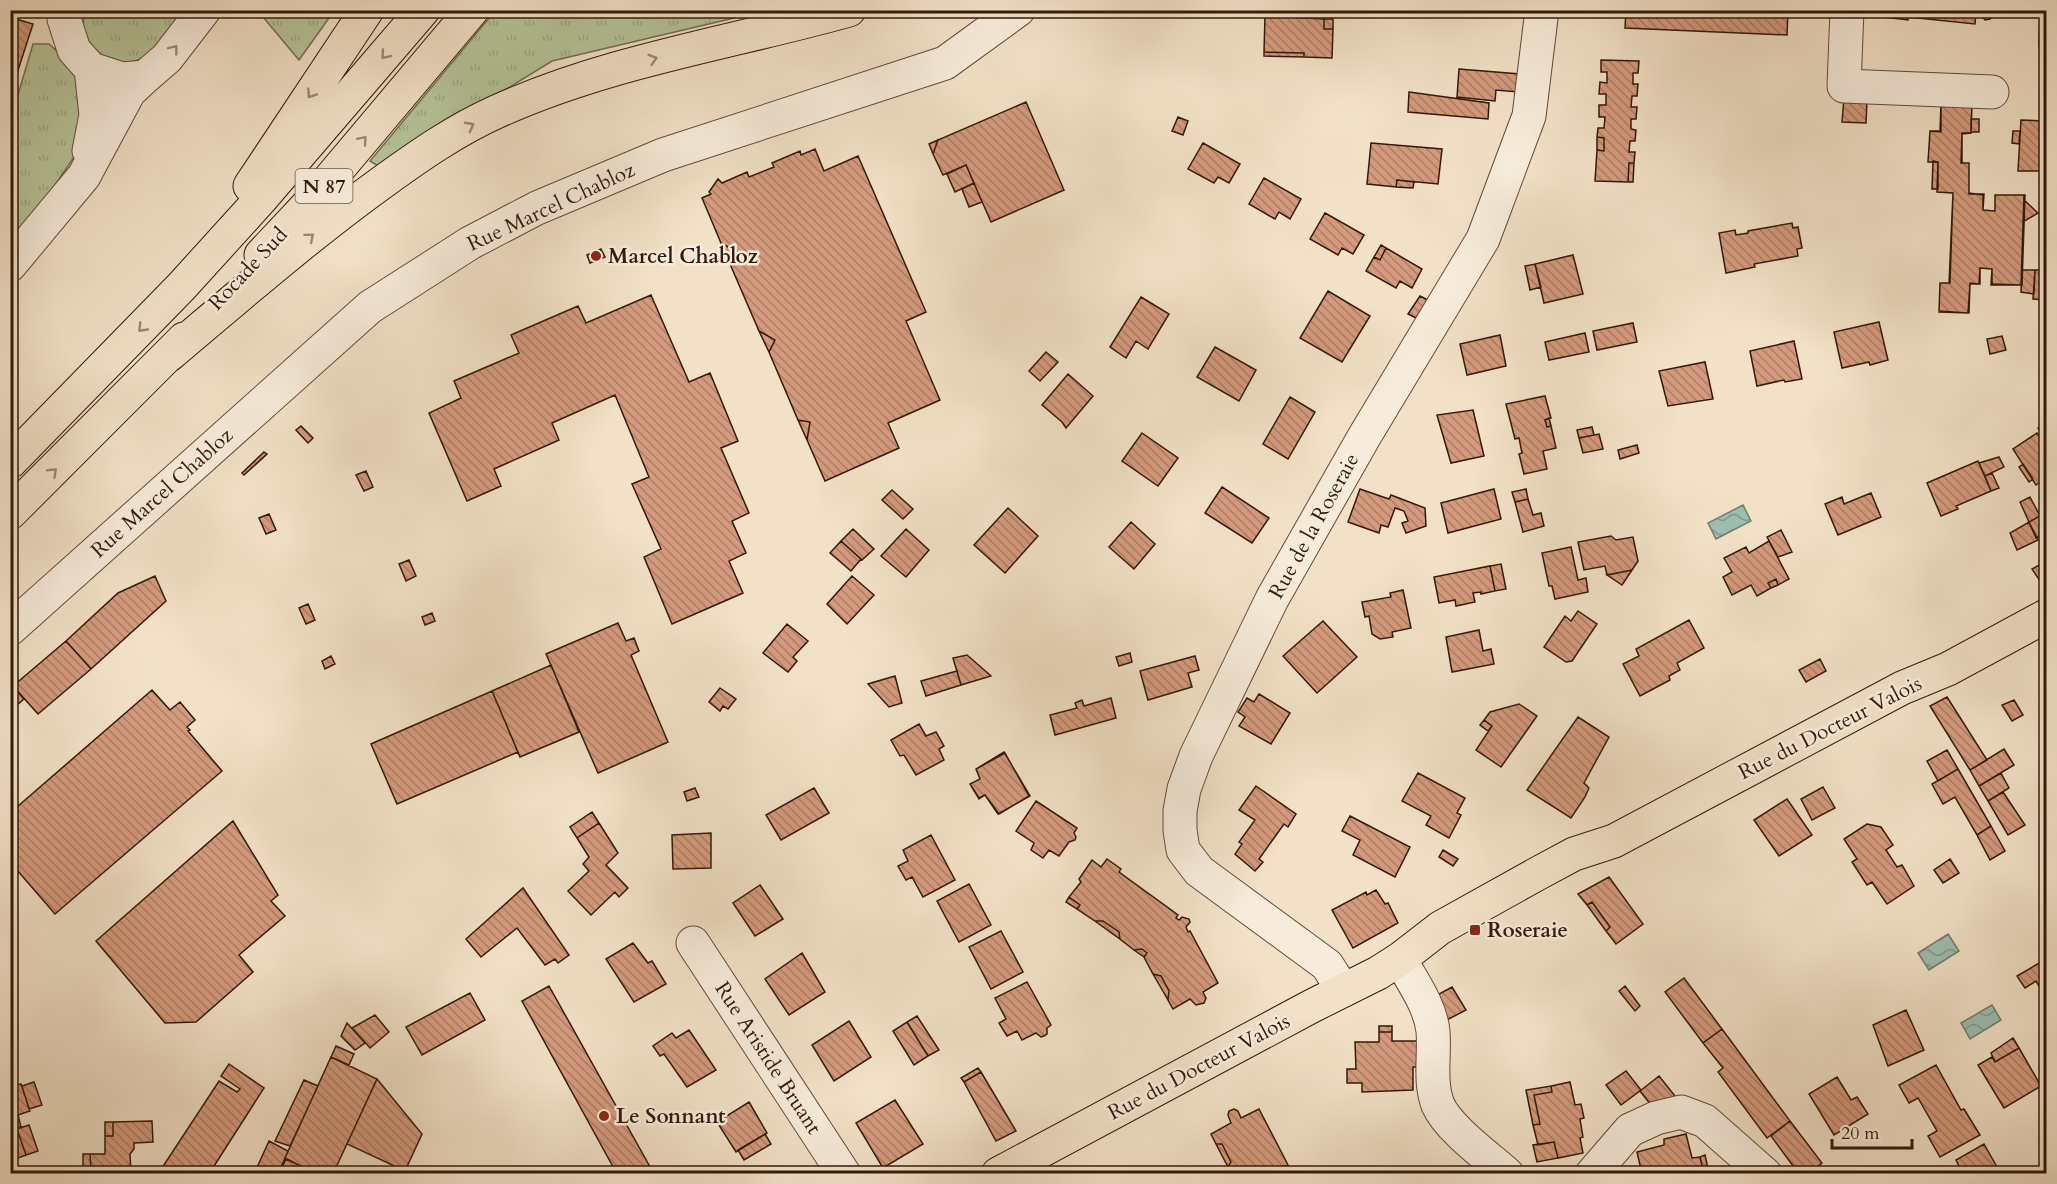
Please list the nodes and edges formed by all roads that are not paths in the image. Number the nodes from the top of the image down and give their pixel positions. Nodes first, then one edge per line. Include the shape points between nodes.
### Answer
1 (67, 10) edge
2 (204, 10) edge
3 (367, 10) edge
4 (423, 10) edge
5 (472, 10) edge
6 (849, 10) edge
7 (1018, 10) edge
8 (1542, 10) edge
9 (1847, 10) edge
10 (91, 69) junction
11 (145, 77) junction
12 (1992, 92) dead end
13 (84, 176) junction
14 (10, 265) edge
15 (182, 286) junction
16 (169, 355) junction
17 (10, 462) edge
18 (10, 513) edge
19 (2046, 616) edge
20 (10, 628) edge
21 (693, 943) dead end
22 (1400, 959) junction
23 (1343, 990) junction
24 (844, 1173) edge
25 (998, 1173) edge
26 (1507, 1173) edge
27 (1592, 1173) edge
28 (1765, 1173) edge

1 - 10 street via 64,19 74,50
11 -> 2 street via 167,58
3 -> 15 main road
4 -> 15 main road, Rocade Sud / N 87
16 -> 5 main road, Rocade Sud / N 87 via 307,206
16 -> 6 main road via 335,216 422,153 494,113 553,89 664,55
7 - 20 street, Rue Marcel Chabloz via 945,63 663,155 537,208 470,243 370,307
8 - 23 street, Rue de la Roseraie via 1529,116 1483,239 1272,599 1184,789 1180,812 1183,850 1199,871 1327,965
9 - 12 street via 1844,86
10 - 11 street via 122,79
10 - 13 street via 96,115
11 - 13 street via 129,92
13 - 14 street
15 -> 17 main road, Rocade Sud / N 87
18 -> 16 main road, Rocade Sud / N 87
19 - 22 main road, Rue du Docteur Valois via 1614,841 1581,872 1544,894 1447,944
21 - 24 street, Rue Aristide Bruant
22 - 23 main road, Rue du Docteur Valois
22 - 26 street via 1431,1018 1439,1106 1447,1120
23 - 25 main road, Rue du Docteur Valois
27 - 28 street via 1630,1130 1682,1112 1705,1121

